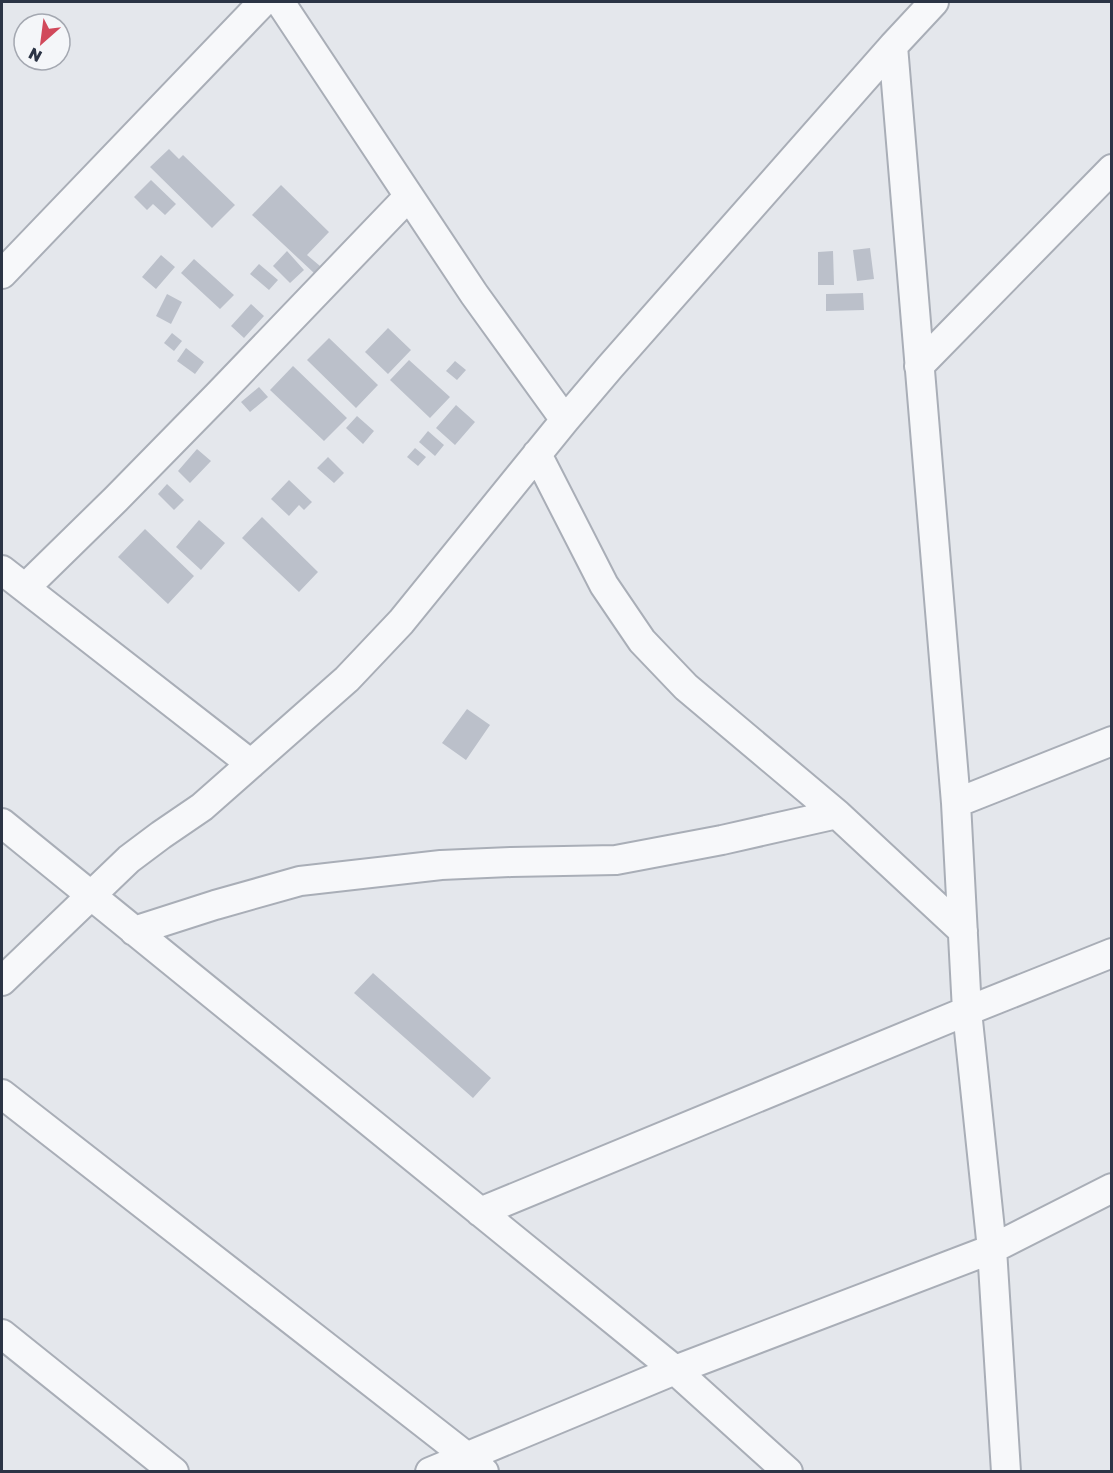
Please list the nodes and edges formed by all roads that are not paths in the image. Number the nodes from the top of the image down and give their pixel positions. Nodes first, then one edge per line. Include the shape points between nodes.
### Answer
1 (263, 2) edge
2 (280, 2) edge
3 (934, 2) edge
4 (893, 46) junction
5 (1112, 169) edge
6 (409, 196) junction
7 (2, 274) edge
8 (920, 366) junction
9 (565, 420) junction
10 (537, 454) junction
11 (2, 570) edge
12 (25, 588) junction
13 (1112, 741) edge
14 (251, 764) junction
15 (956, 802) junction
16 (837, 814) junction
17 (2, 823) edge
18 (90, 895) junction
19 (134, 931) junction
20 (963, 931) junction
21 (1112, 953) edge
22 (2, 981) edge
23 (967, 1011) junction
24 (2, 1094) edge
25 (1112, 1188) edge
26 (480, 1212) junction
27 (992, 1249) junction
28 (2, 1334) edge
29 (675, 1370) junction
30 (475, 1464) edge
31 (174, 1472) edge
32 (430, 1472) edge
33 (788, 1472) edge
34 (1006, 1472) edge

1 - 7 street
2 - 6 street
3 - 4 street
4 - 8 street
4 - 9 street
5 - 8 street
6 - 9 street
6 - 12 street via 219,395
8 - 15 street
9 - 10 street
10 - 14 street via 401,622 347,679
10 - 16 street via 604,585 642,641 686,687
11 - 12 street
12 - 14 street
13 - 15 street
14 - 18 street via 202,807 129,859
15 - 20 street
16 - 19 street via 616,860 441,865 300,881
16 - 20 street
17 - 18 street
18 - 19 street
18 - 22 street
19 - 26 street
20 - 23 street
21 - 23 street
23 - 26 street
23 - 27 street
24 - 30 street
25 - 27 street
26 - 29 street
27 - 29 street
27 - 34 street
28 - 31 street
29 - 30 street
29 - 33 street
30 - 32 street

